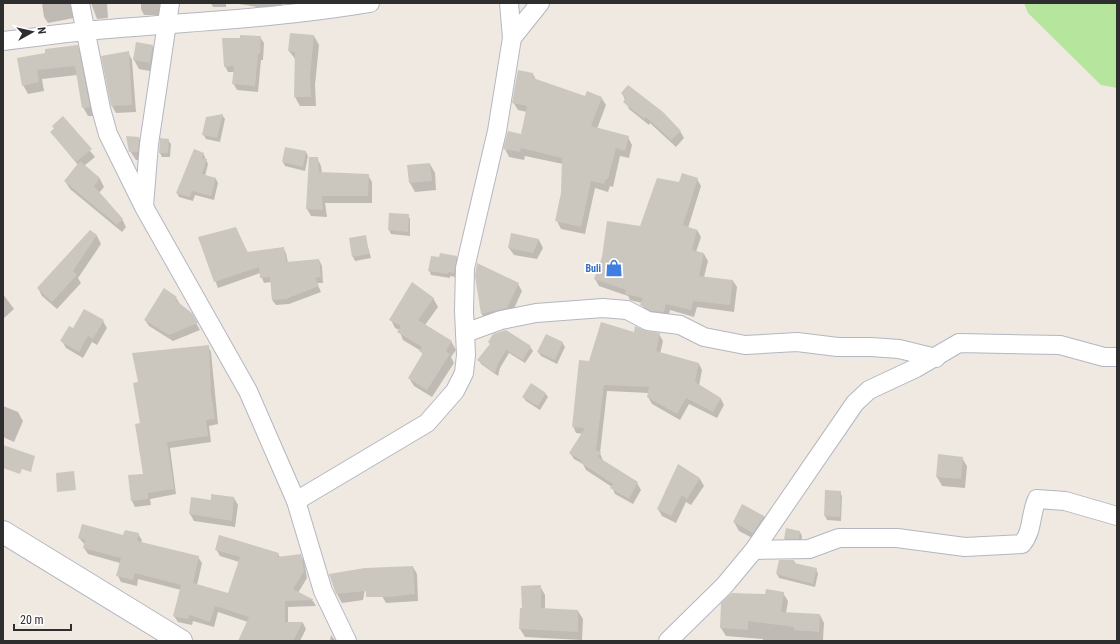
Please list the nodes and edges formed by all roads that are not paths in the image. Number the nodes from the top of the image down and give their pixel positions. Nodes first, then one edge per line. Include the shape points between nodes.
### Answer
1 (80, 3) edge
2 (170, 3) edge
3 (370, 3) edge
4 (540, 3) edge
5 (509, 6) edge
6 (168, 25) junction
7 (85, 31) junction
8 (512, 38) junction
9 (3, 41) edge
10 (144, 207) junction
11 (464, 333) junction
12 (1117, 357) edge
13 (936, 358) junction
14 (296, 501) junction
15 (1117, 516) edge
16 (3, 532) edge
17 (754, 550) junction
18 (181, 641) edge
19 (347, 641) edge
20 (668, 641) edge

1 - 7 street
2 - 6 street
3 - 6 street via 334,9
4 - 8 street
5 - 8 street
6 - 7 street
6 - 10 street via 149,144
7 - 9 street
7 - 10 street via 108,134
8 - 11 street via 497,131 465,268
10 - 14 street via 248,391
11 - 13 street via 501,320 536,313 603,308 627,310 648,321 680,325 704,337 746,345 798,342 838,347 899,349
11 - 14 street via 464,373 455,391 427,424
12 - 13 street via 1104,357 1060,345 959,343
13 - 17 street via 869,390 855,403
14 - 19 street via 322,591
15 - 17 street via 1064,501 1037,499 1032,511 1029,536 1022,544 965,547 897,538 839,538 809,550
16 - 18 street
17 - 20 street via 724,586

